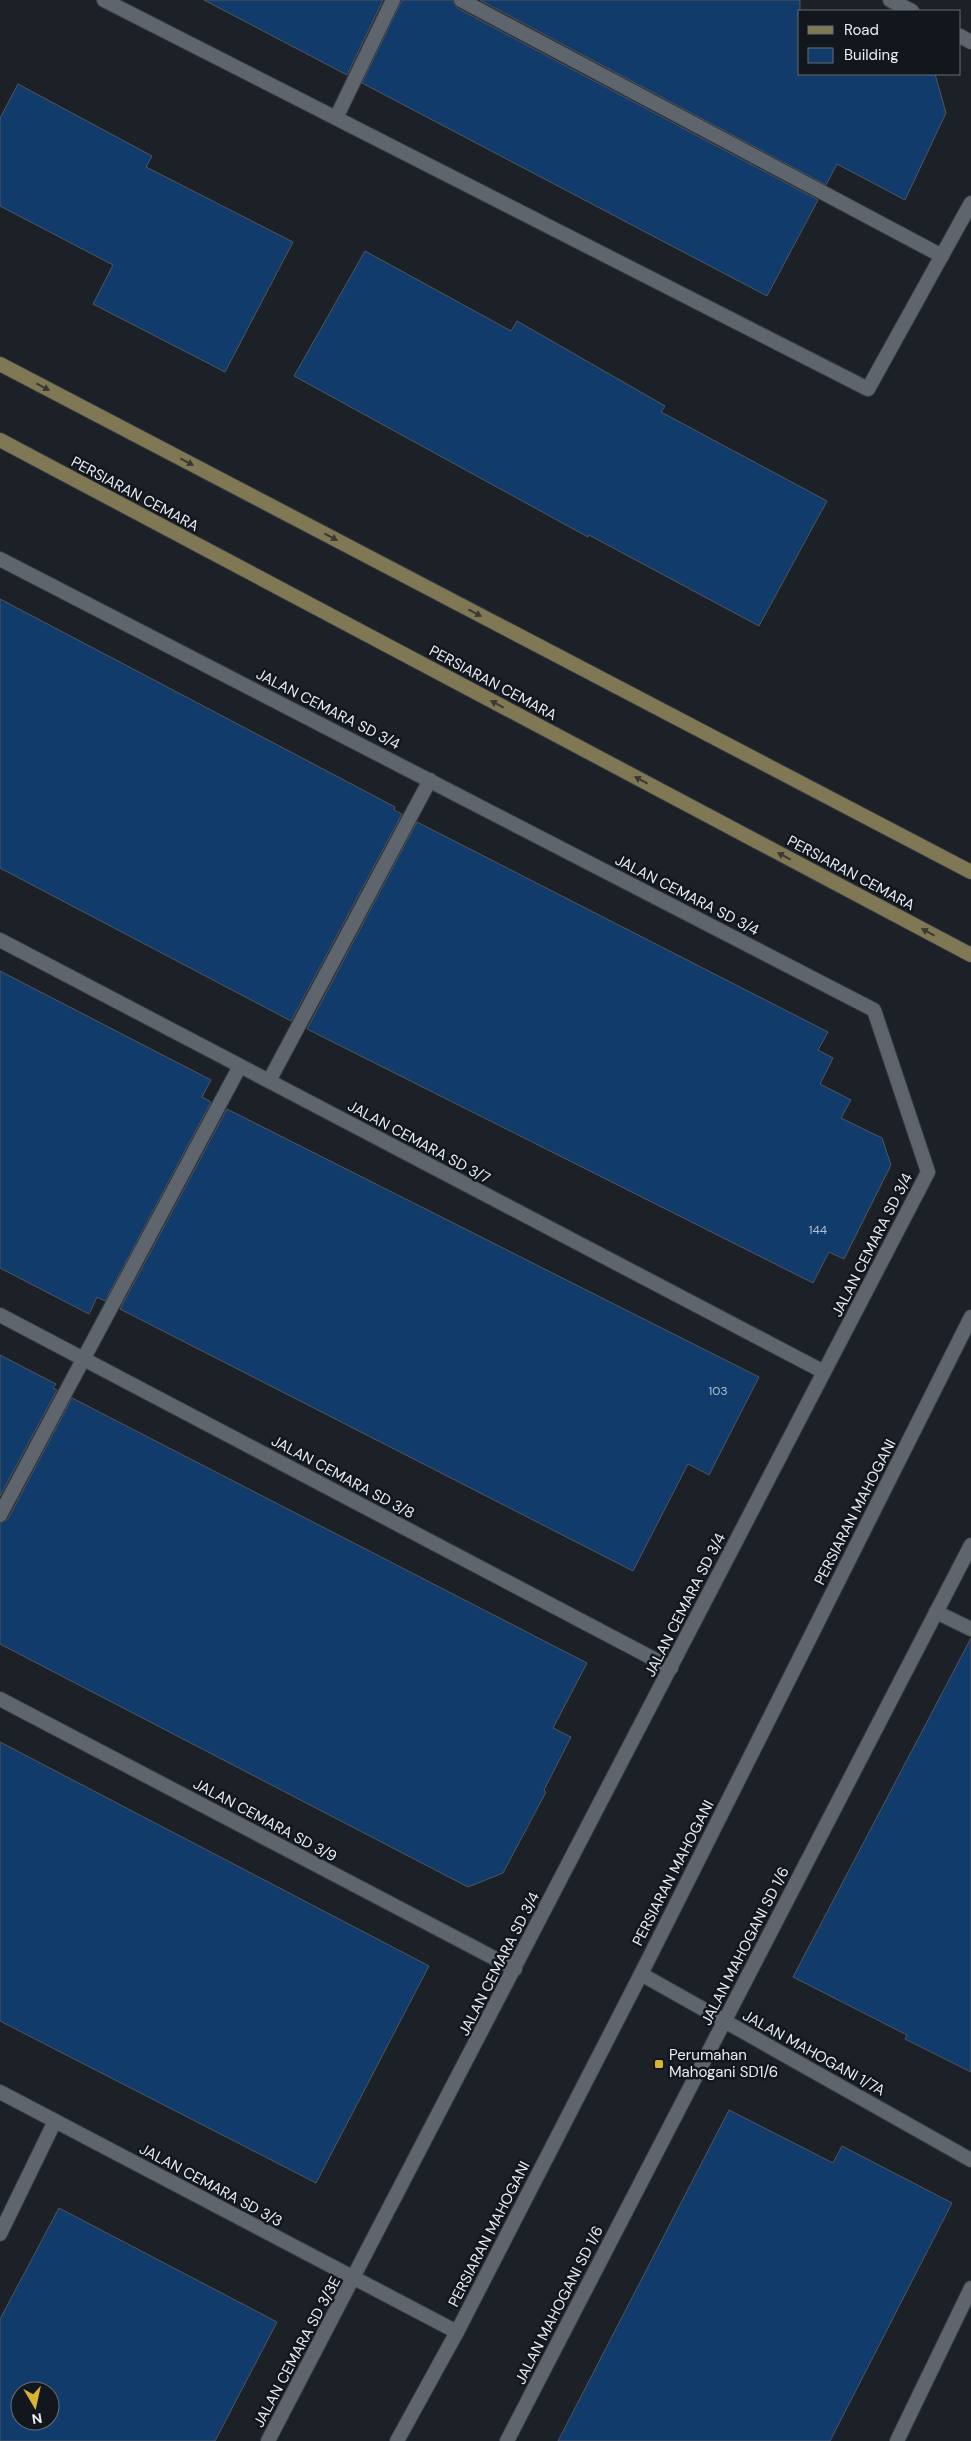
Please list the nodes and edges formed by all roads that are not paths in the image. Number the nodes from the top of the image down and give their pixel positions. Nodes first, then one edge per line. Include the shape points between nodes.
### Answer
1 (104, 0) edge
2 (393, 0) edge
3 (461, 0) edge
4 (890, 0) edge
5 (910, 10) edge
6 (336, 118) junction
7 (971, 203) edge
8 (942, 256) junction
9 (0, 364) edge
10 (0, 440) edge
11 (0, 559) edge
12 (430, 780) junction
13 (971, 872) edge
14 (0, 940) edge
15 (971, 955) edge
16 (240, 1066) junction
17 (269, 1081) junction
18 (0, 1315) edge
19 (971, 1317) edge
20 (83, 1359) junction
21 (824, 1372) junction
22 (0, 1515) edge
23 (971, 1545) edge
24 (936, 1612) junction
25 (971, 1629) edge
26 (671, 1668) junction
27 (0, 1699) edge
28 (515, 1969) junction
29 (641, 1974) junction
30 (724, 2021) junction
31 (0, 2092) edge
32 (55, 2121) junction
33 (971, 2160) edge
34 (0, 2234) edge
35 (354, 2278) junction
36 (971, 2288) edge
37 (457, 2332) junction
38 (268, 2441) edge
39 (397, 2441) edge
40 (507, 2441) edge
41 (897, 2441) edge

1 - 6 street
2 - 6 street
3 - 8 street
4 - 5 street
6 - 8 street via 868,389
7 - 8 street
9 -> 13 main road
15 -> 10 main road, PERSIARAN CEMARA
11 - 12 street, JALAN CEMARA SD 3/4
12 - 17 street
12 - 21 street, JALAN CEMARA SD 3/4 via 874,1010 928,1172
14 - 16 street, JALAN CEMARA SD 3/7
16 - 17 street, JALAN CEMARA SD 3/7
16 - 20 street
17 - 21 street, JALAN CEMARA SD 3/7
18 - 20 street, JALAN CEMARA SD 3/8
19 - 29 street, PERSIARAN MAHOGANI
20 - 22 street
20 - 26 street, JALAN CEMARA SD 3/8
21 - 26 street, JALAN CEMARA SD 3/4
23 - 24 street, JALAN MAHOGANI SD 1/6
24 - 25 street
24 - 30 street, JALAN MAHOGANI SD 1/6
26 - 28 street, JALAN CEMARA SD 3/4
27 - 28 street, JALAN CEMARA SD 3/9
28 - 35 street, JALAN CEMARA SD 3/4
29 - 30 street, JALAN MAHOGANI 1/7A
29 - 37 street, PERSIARAN MAHOGANI
30 - 33 street, JALAN MAHOGANI 1/7A
30 - 40 street, JALAN MAHOGANI SD 1/6
31 - 32 street, JALAN CEMARA SD 3/3
32 - 34 street
32 - 35 street, JALAN CEMARA SD 3/3
35 - 37 street, JALAN CEMARA SD 3/3
35 - 38 street, JALAN CEMARA SD 3/3E
36 - 41 street
37 - 39 street, PERSIARAN MAHOGANI

